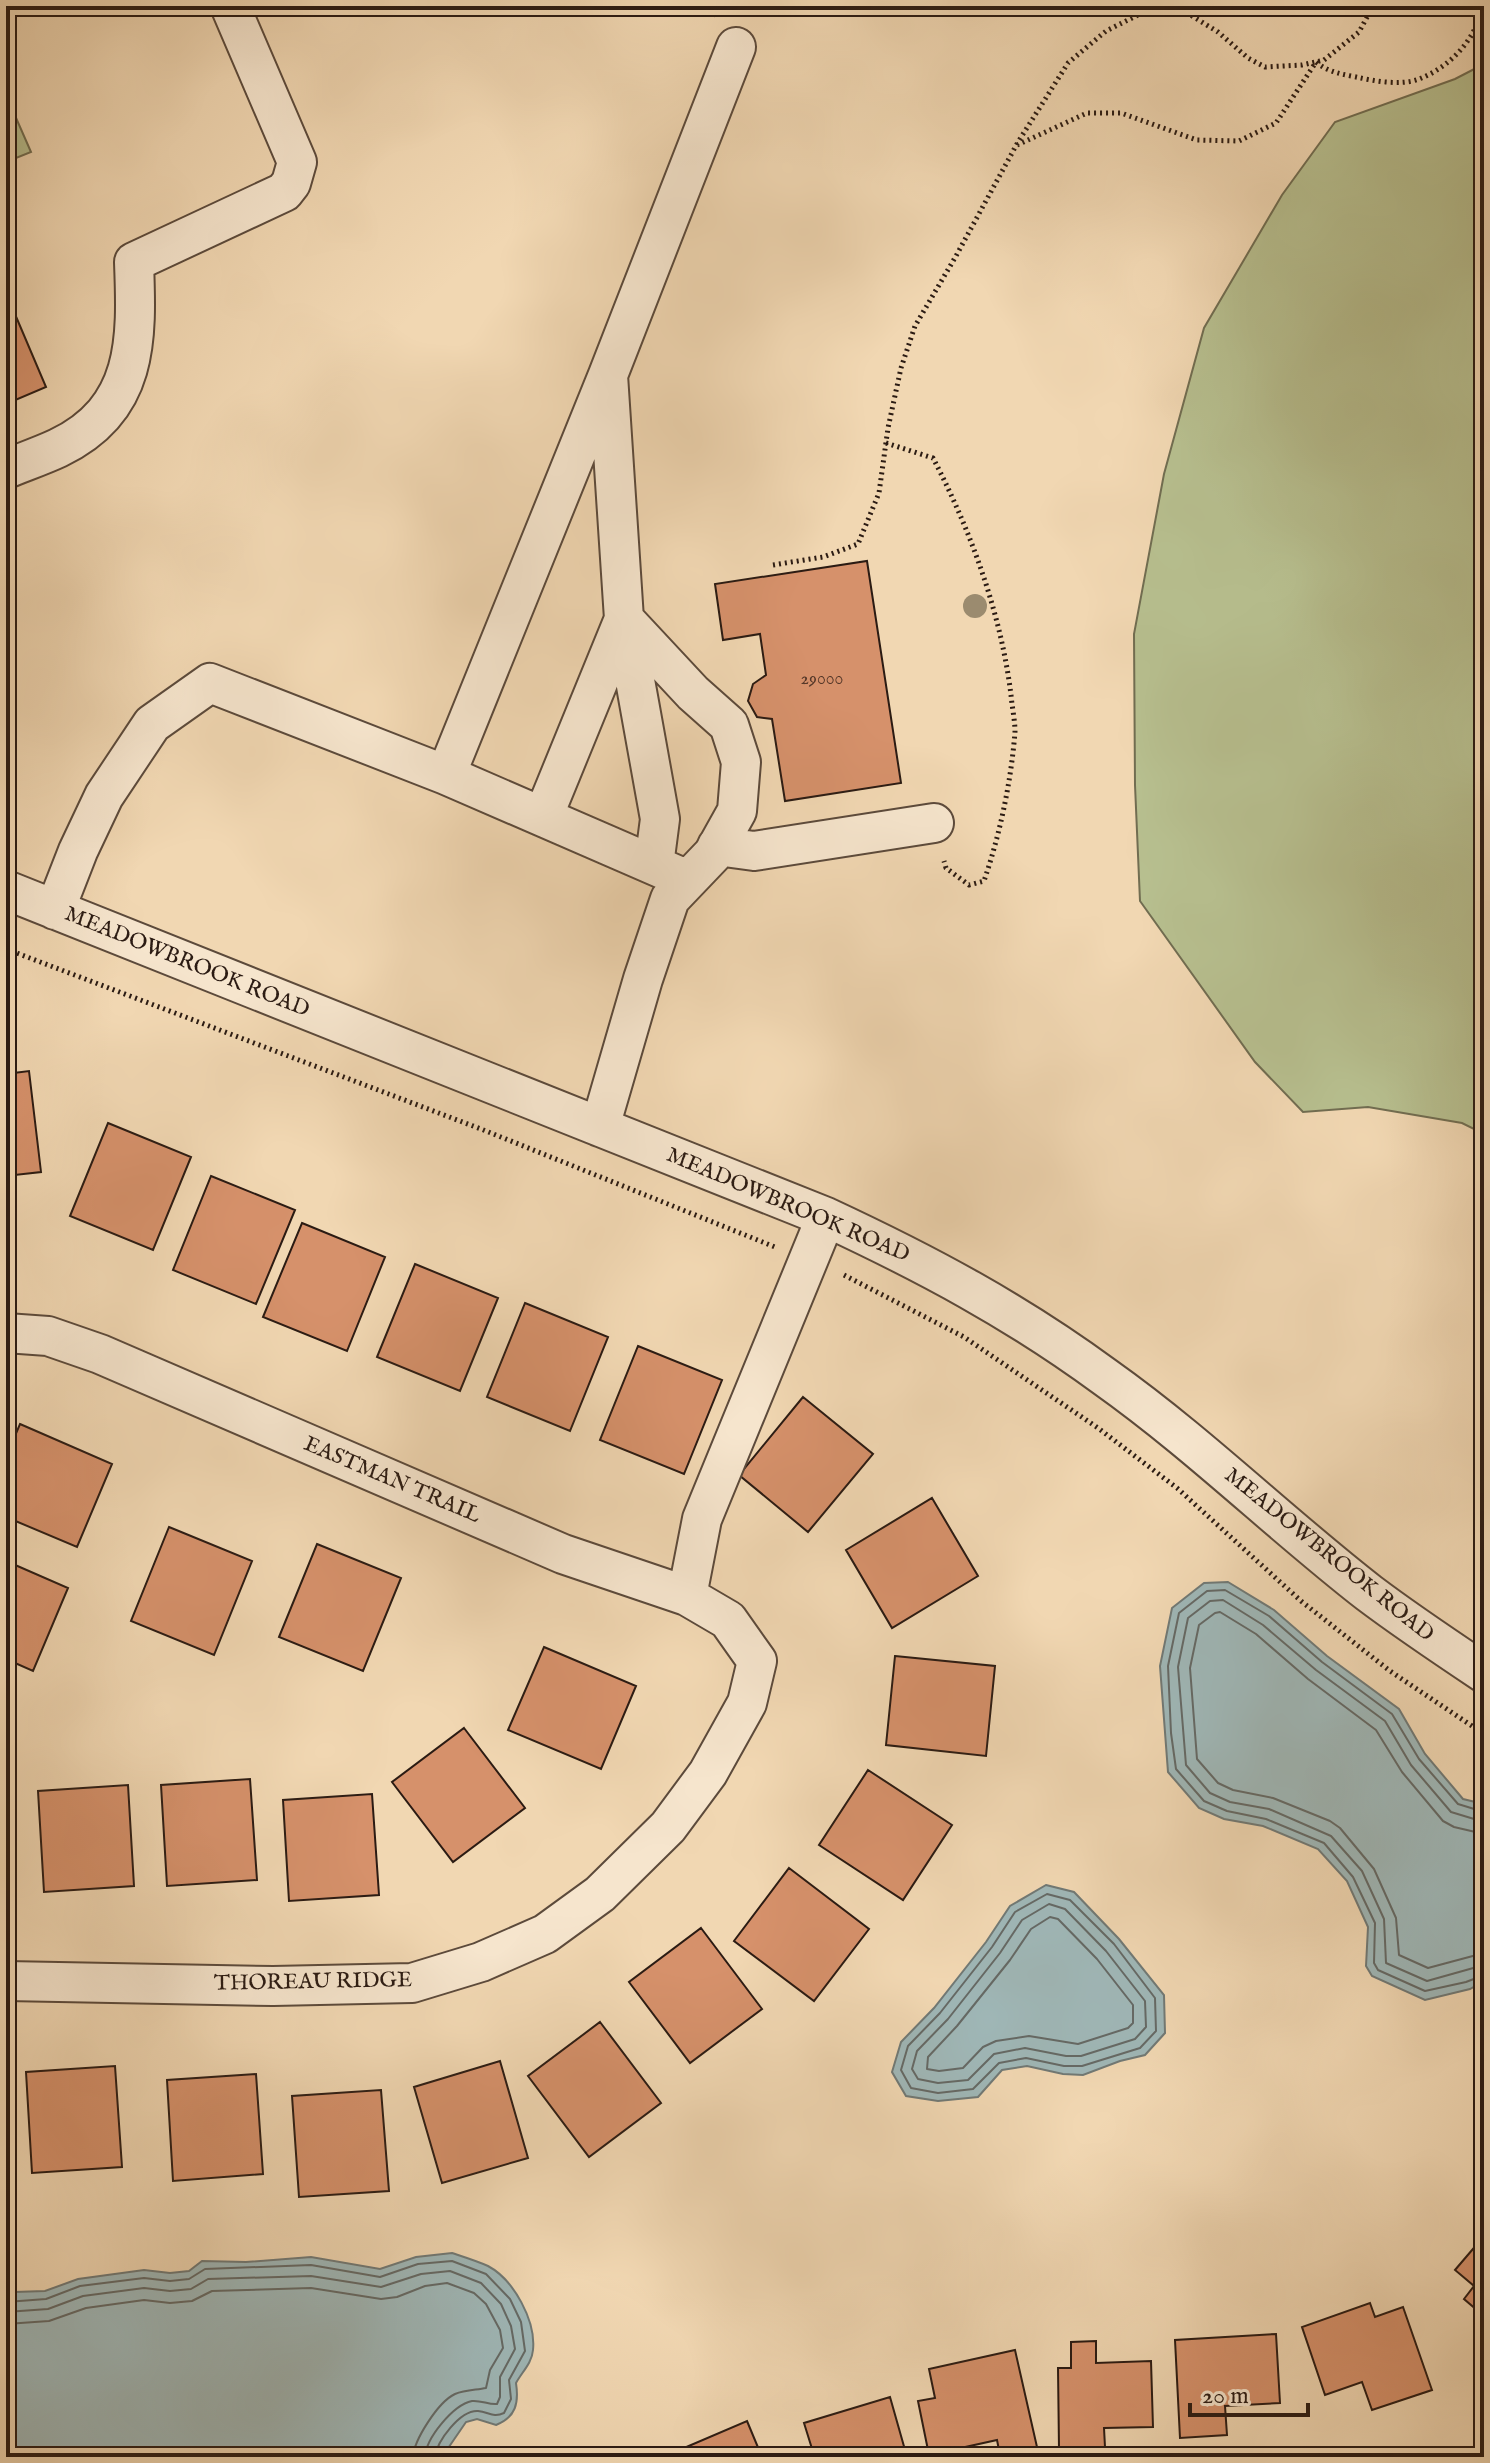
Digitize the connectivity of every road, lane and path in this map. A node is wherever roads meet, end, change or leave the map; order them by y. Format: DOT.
graph roads {
  1 [pos="230,6"];
  2 [pos="1156,6"];
  3 [pos="1176,6"];
  4 [pos="1373,6"];
  5 [pos="1482,6"];
  6 [pos="736,47"];
  7 [pos="1316,62"];
  8 [pos="1017,145"];
  9 [pos="608,375"];
  10 [pos="886,443"];
  11 [pos="6,469"];
  12 [pos="773,565"];
  13 [pos="624,619"];
  14 [pos="446,775"];
  15 [pos="543,817"];
  16 [pos="934,823"];
  17 [pos="717,846"];
  18 [pos="654,865"];
  19 [pos="688,880"];
  20 [pos="6,890"];
  21 [pos="55,910"];
  22 [pos="600,1127"];
  23 [pos="826,1217"];
  24 [pos="6,1333"];
  25 [pos="687,1596"];
  26 [pos="757,1661"];
  27 [pos="1484,1673"];
  28 [pos="6,1981"];
  1 -- 11 [label="street"];
  2 -- 8 [label="path"];
  3 -- 7 [label="path"];
  4 -- 7 [label="path"];
  5 -- 7 [label="path"];
  6 -- 9 [label="street"];
  7 -- 8 [label="path"];
  8 -- 10 [label="path"];
  9 -- 13 [label="street"];
  9 -- 14 [label="street"];
  10 -- 12 [label="path"];
  10 -- 16 [label="path"];
  13 -- 15 [label="street"];
  13 -- 17 [label="street"];
  13 -- 18 [label="street"];
  14 -- 15 [label="street"];
  14 -- 21 [label="street"];
  15 -- 18 [label="street"];
  16 -- 17 [label="street"];
  17 -- 19 [label="street"];
  18 -- 19 [label="street"];
  19 -- 22 [label="street"];
  20 -- 21 [label="street, MEADOWBROOK ROAD"];
  21 -- 22 [label="street, MEADOWBROOK ROAD"];
  22 -- 23 [label="street, MEADOWBROOK ROAD"];
  23 -- 25 [label="street"];
  23 -- 27 [label="street, MEADOWBROOK ROAD"];
  24 -- 25 [label="street, EASTMAN TRAIL"];
  25 -- 26 [label="street, EASTMAN TRAIL"];
  26 -- 28 [label="street, THOREAU RIDGE"];
}
